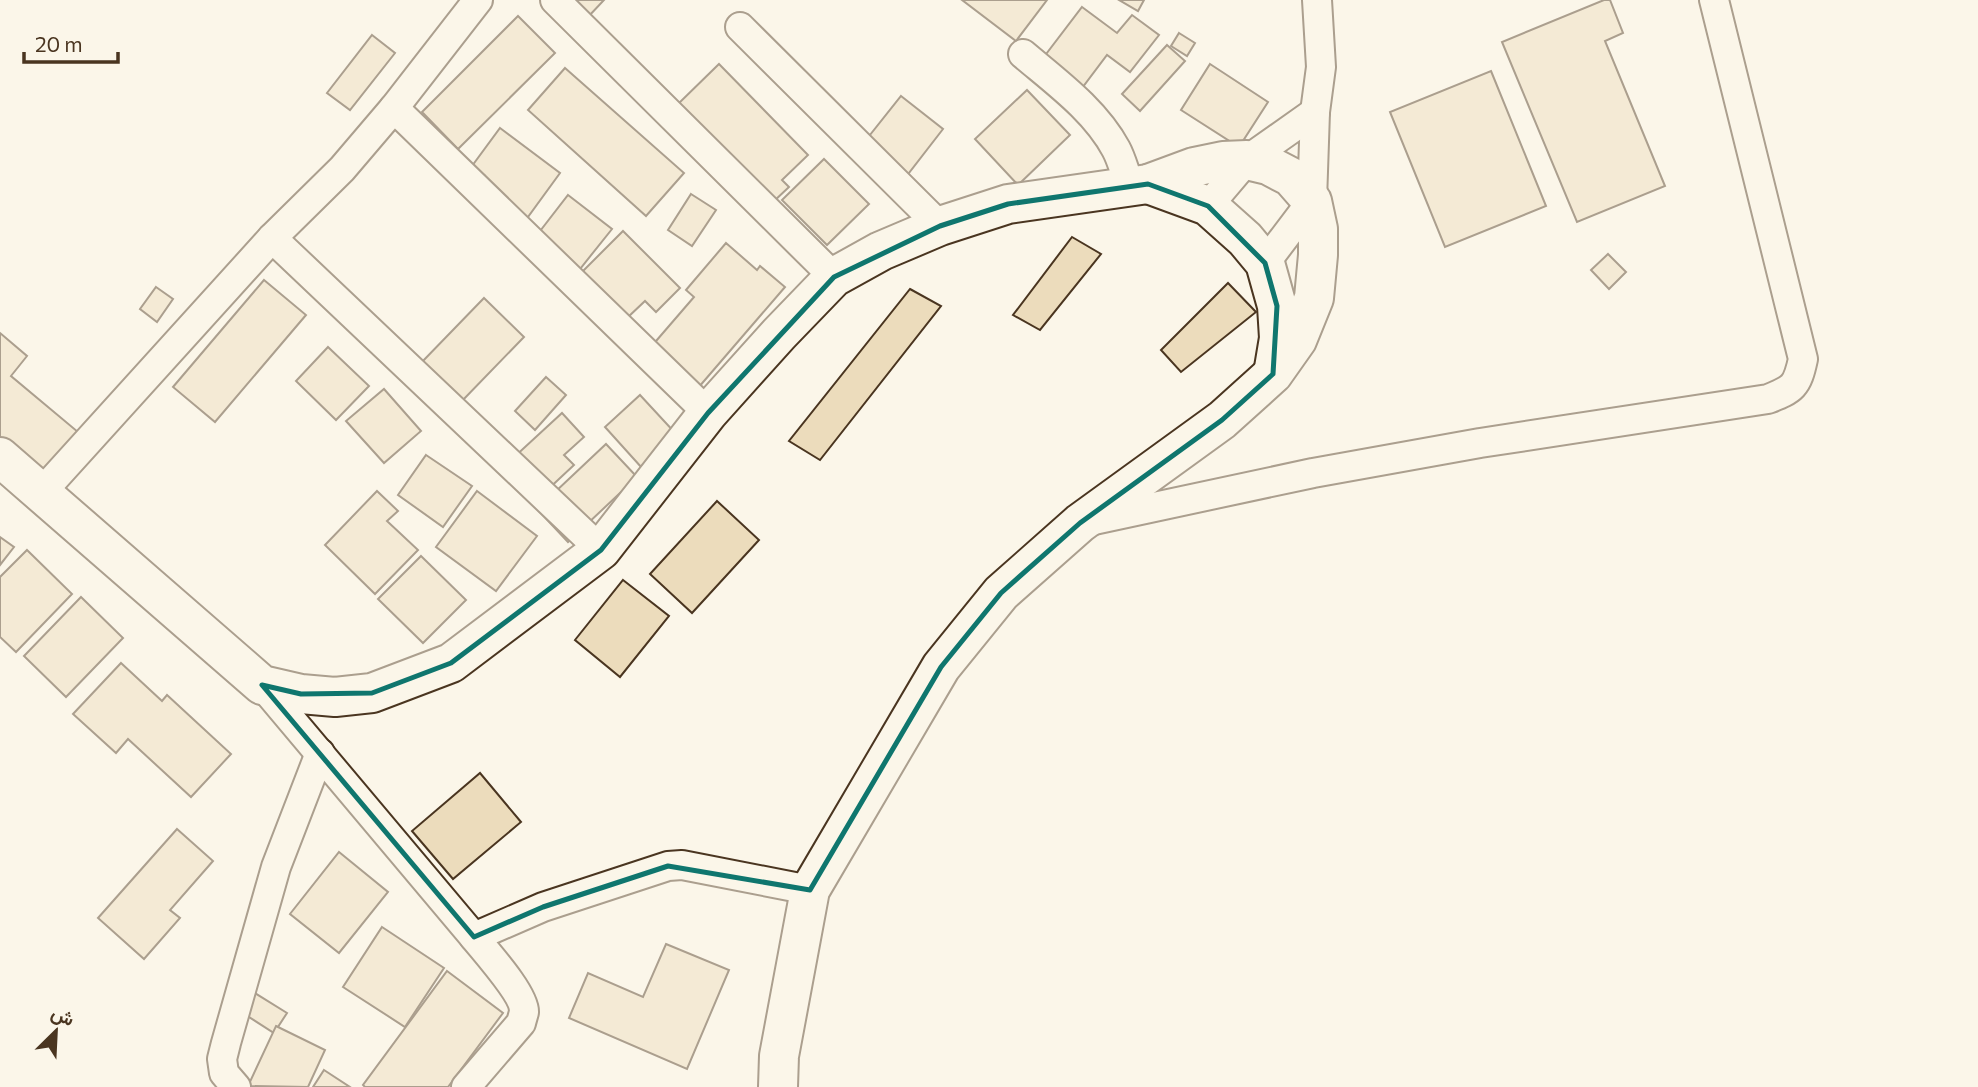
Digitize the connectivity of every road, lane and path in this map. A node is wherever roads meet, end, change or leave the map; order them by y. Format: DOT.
graph roads {
  1 [pos="478,0"];
  2 [pos="555,0"];
  3 [pos="1317,0"];
  4 [pos="1714,0"];
  5 [pos="740,27"];
  6 [pos="1023,54"];
  7 [pos="394,108"];
  8 [pos="1315,112"];
  9 [pos="1247,160"];
  10 [pos="1139,185"];
  11 [pos="1311,201"];
  12 [pos="1208,206"];
  13 [pos="940,226"];
  14 [pos="272,238"];
  15 [pos="1265,263"];
  16 [pos="834,277"];
  17 [pos="1273,374"];
  18 [pos="708,413"];
  19 [pos="0,457"];
  20 [pos="41,493"];
  21 [pos="1080,523"];
  22 [pos="601,550"];
  23 [pos="261,685"];
  24 [pos="320,753"];
  25 [pos="810,890"];
  26 [pos="474,937"];
  27 [pos="236,1087"];
  28 [pos="466,1087"];
  29 [pos="778,1087"];
  1 -- 7 [label="street"];
  2 -- 16 [label="street"];
  3 -- 8 [label="street"];
  4 -- 21 [label="street"];
  5 -- 13 [label="street"];
  6 -- 10 [label="street"];
  7 -- 14 [label="street"];
  7 -- 18 [label="street"];
  8 -- 9 [label="street"];
  8 -- 11 [label="street"];
  9 -- 10 [label="main road"];
  9 -- 11 [label="main road"];
  9 -- 12 [label="street"];
  10 -- 12 [label="main road"];
  10 -- 13 [label="main road"];
  11 -- 15 [label="street"];
  11 -- 17 [label="main road"];
  12 -- 15 [label="main road"];
  13 -- 16 [label="main road"];
  14 -- 20 [label="street"];
  14 -- 22 [label="street"];
  15 -- 17 [label="main road"];
  16 -- 18 [label="main road"];
  17 -- 21 [label="main road"];
  18 -- 22 [label="main road"];
  19 -- 20 [label="main road"];
  20 -- 23 [label="main road"];
  21 -- 25 [label="main road"];
  22 -- 23 [label="main road"];
  23 -- 24 [label="street"];
  24 -- 26 [label="street"];
  24 -- 27 [label="street"];
  25 -- 26 [label="street"];
  25 -- 29 [label="main road"];
  26 -- 28 [label="street"];
}
